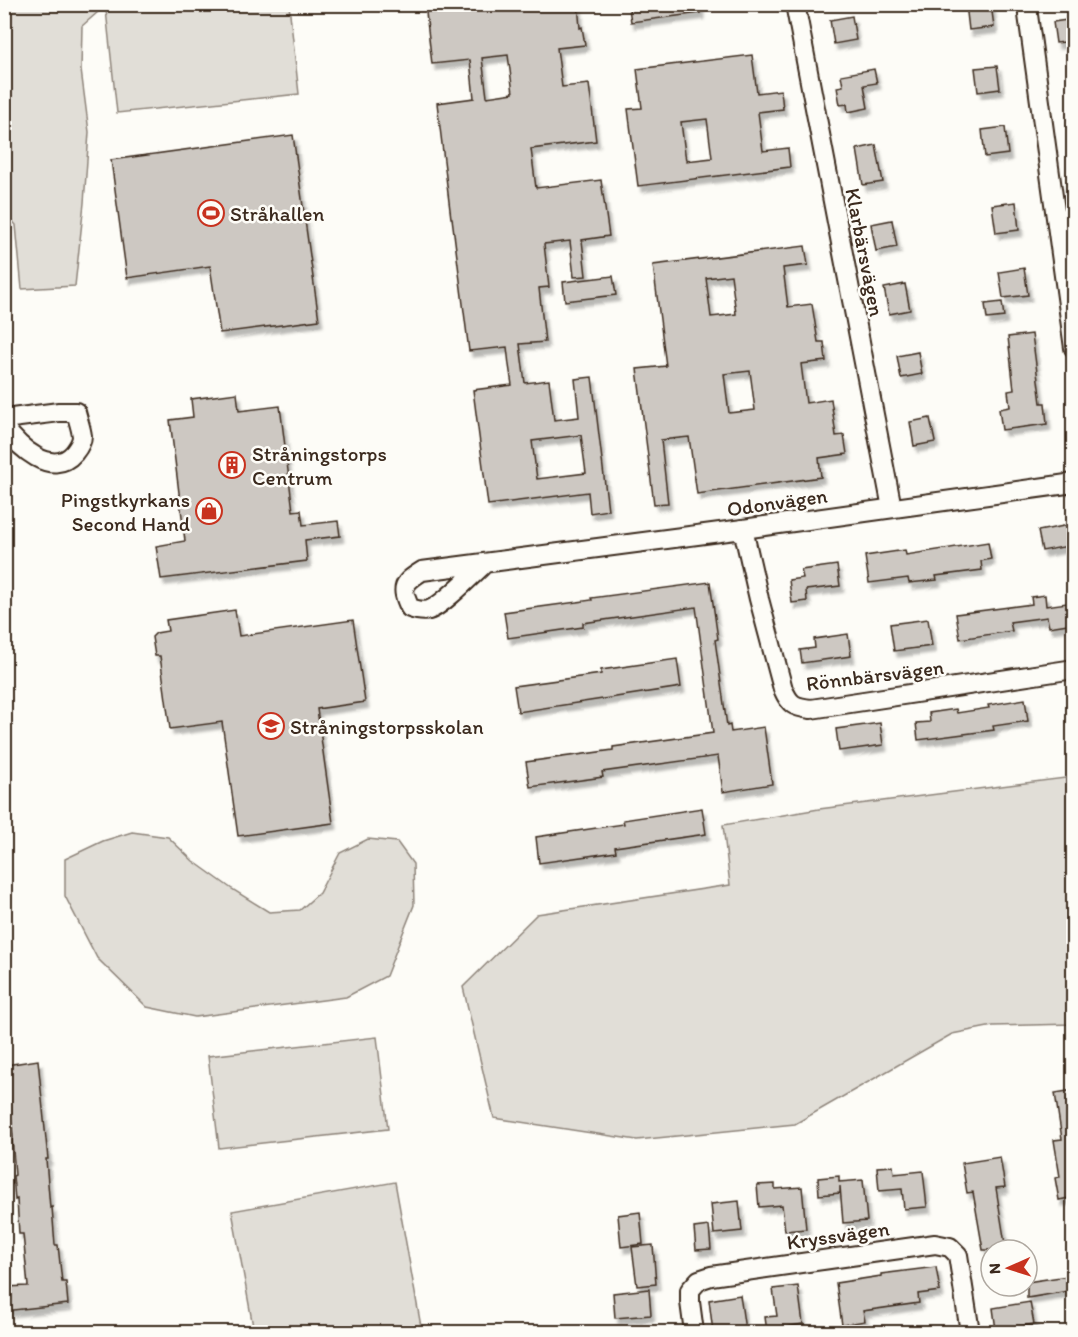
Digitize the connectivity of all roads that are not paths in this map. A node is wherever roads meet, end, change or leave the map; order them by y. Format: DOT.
graph roads {
  1 [pos="795,4"];
  2 [pos="1028,4"];
  3 [pos="1074,348"];
  4 [pos="4,419"];
  5 [pos="4,427"];
  6 [pos="1074,483"];
  7 [pos="892,508"];
  8 [pos="743,529"];
  9 [pos="485,563"];
  10 [pos="1074,669"];
  11 [pos="694,1332"];
  12 [pos="970,1332"];
  1 -- 7 [label="street, Klarbärsvägen"];
  2 -- 3 [label="street"];
  4 -- 5 [label="street"];
  6 -- 7 [label="street, Odonvägen"];
  7 -- 8 [label="street, Odonvägen"];
  8 -- 9 [label="street, Odonvägen"];
  8 -- 10 [label="street, Rönnbärsvägen"];
  11 -- 12 [label="street, Kryssvägen"];
}
